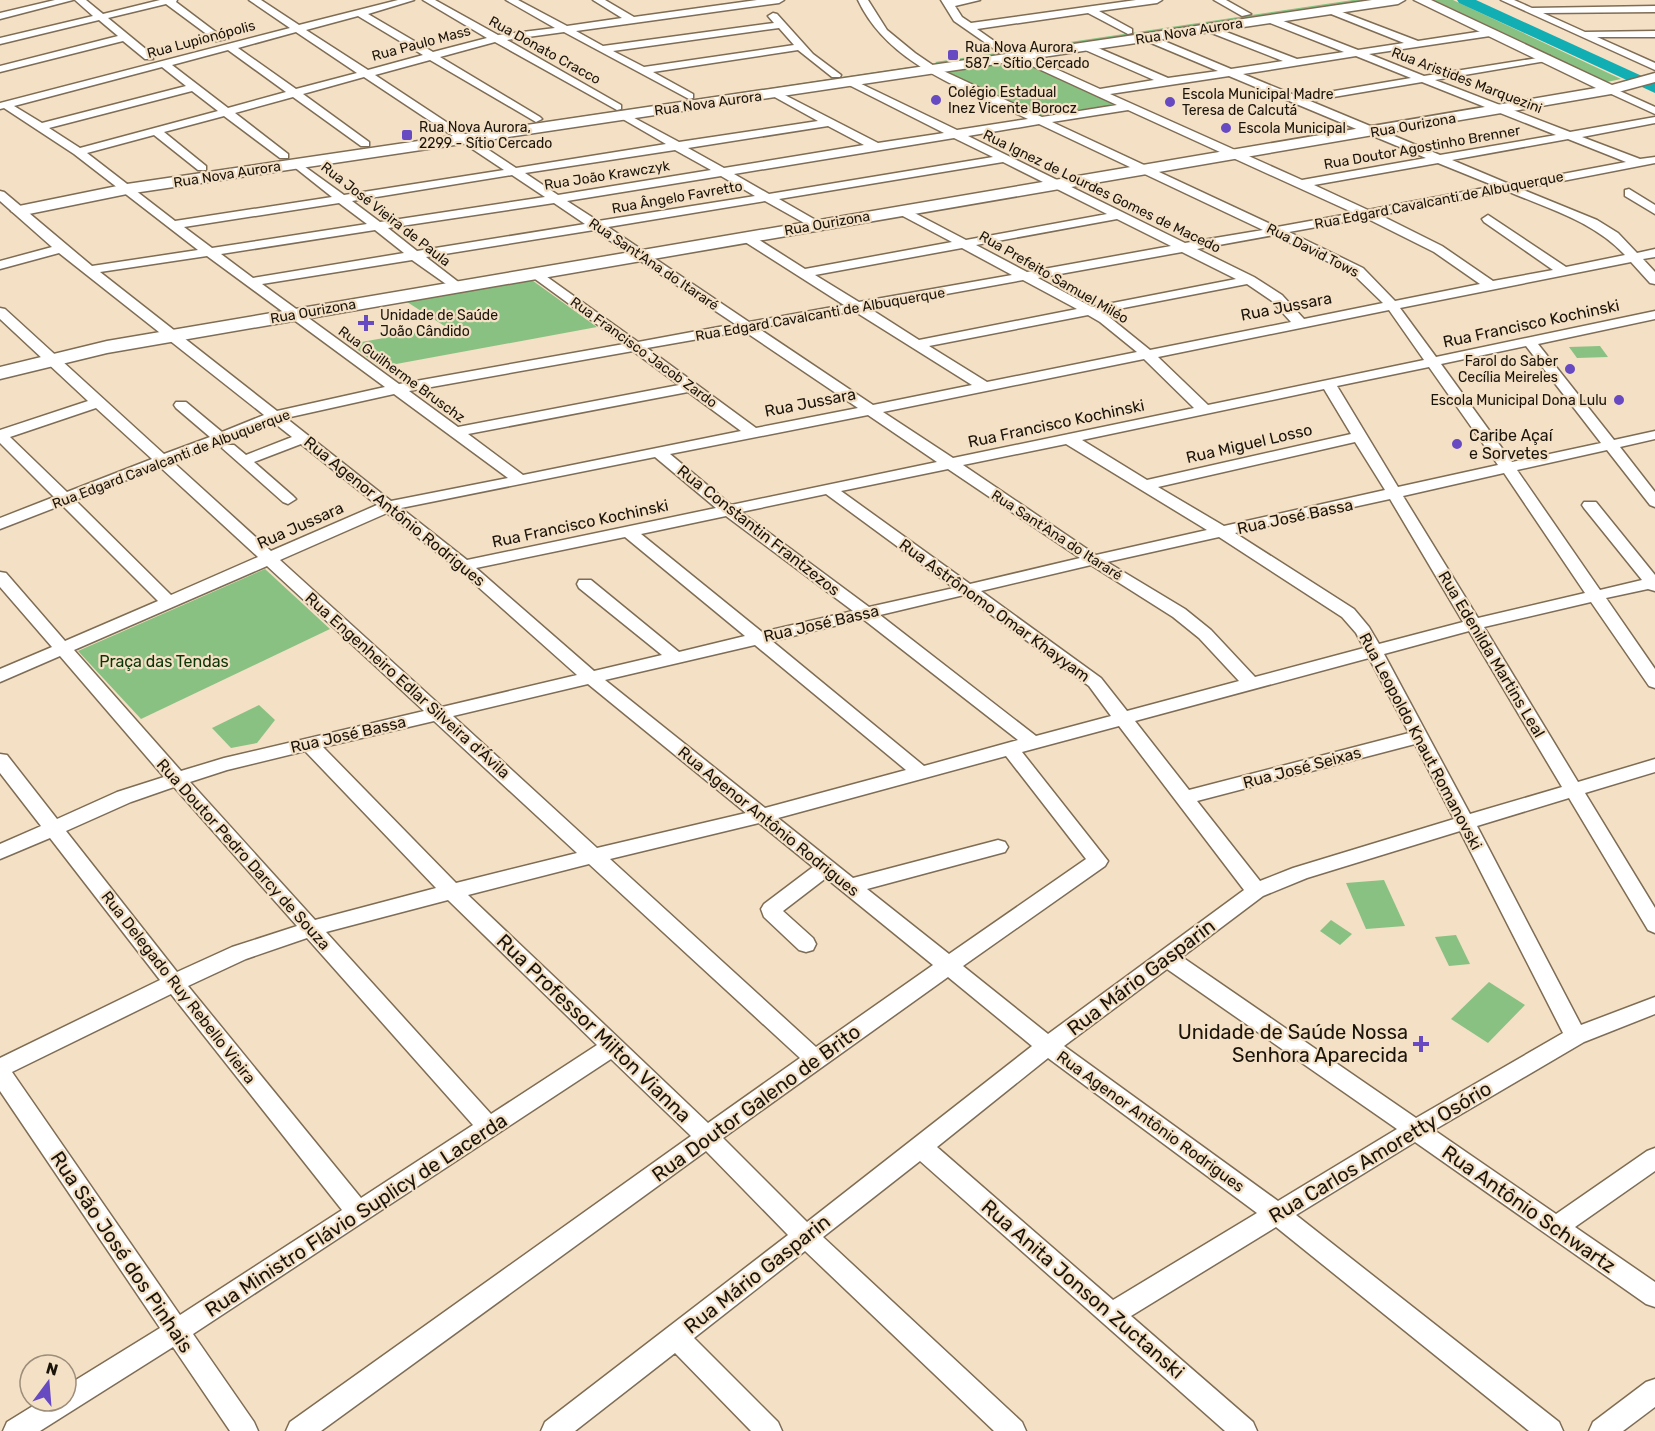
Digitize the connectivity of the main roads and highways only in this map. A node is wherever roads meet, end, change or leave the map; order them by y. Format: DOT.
graph roads {
  1 [pos="1398,0"];
  2 [pos="1421,0"];
  3 [pos="1334,5"];
  4 [pos="1060,48"];
  5 [pos="927,66"];
  6 [pos="1654,74"];
  7 [pos="1609,88"];
  8 [pos="731,95"];
  9 [pos="621,111"];
  10 [pos="458,135"];
  11 [pos="290,160"];
  12 [pos="123,186"];
  13 [pos="0,216"];
  14 [pos="0,373"];
  1 -- 3 [label="main road, Rua Nova Aurora"];
  2 -- 7 [label="main road"];
  3 -- 4 [label="main road, Rua Nova Aurora"];
  3 -- 4 [label="main road, Rua Nova Aurora"];
  4 -- 5 [label="main road, Rua Nova Aurora"];
  4 -- 5 [label="main road, Rua Nova Aurora"];
  5 -- 8 [label="main road, Rua Nova Aurora"];
  5 -- 8 [label="main road, Rua Nova Aurora"];
  6 -- 7 [label="main road, Rua Ourizona"];
  7 -- 14 [label="main road, Rua Ourizona"];
  8 -- 9 [label="main road, Rua Nova Aurora"];
  8 -- 9 [label="main road, Rua Nova Aurora"];
  9 -- 10 [label="main road, Rua Nova Aurora"];
  9 -- 10 [label="main road, Rua Nova Aurora"];
  10 -- 11 [label="main road, Rua Nova Aurora"];
  10 -- 11 [label="main road, Rua Nova Aurora"];
  11 -- 12 [label="main road, Rua Nova Aurora"];
  11 -- 12 [label="main road, Rua Nova Aurora"];
  12 -- 13 [label="main road, Rua Nova Aurora"];
}
